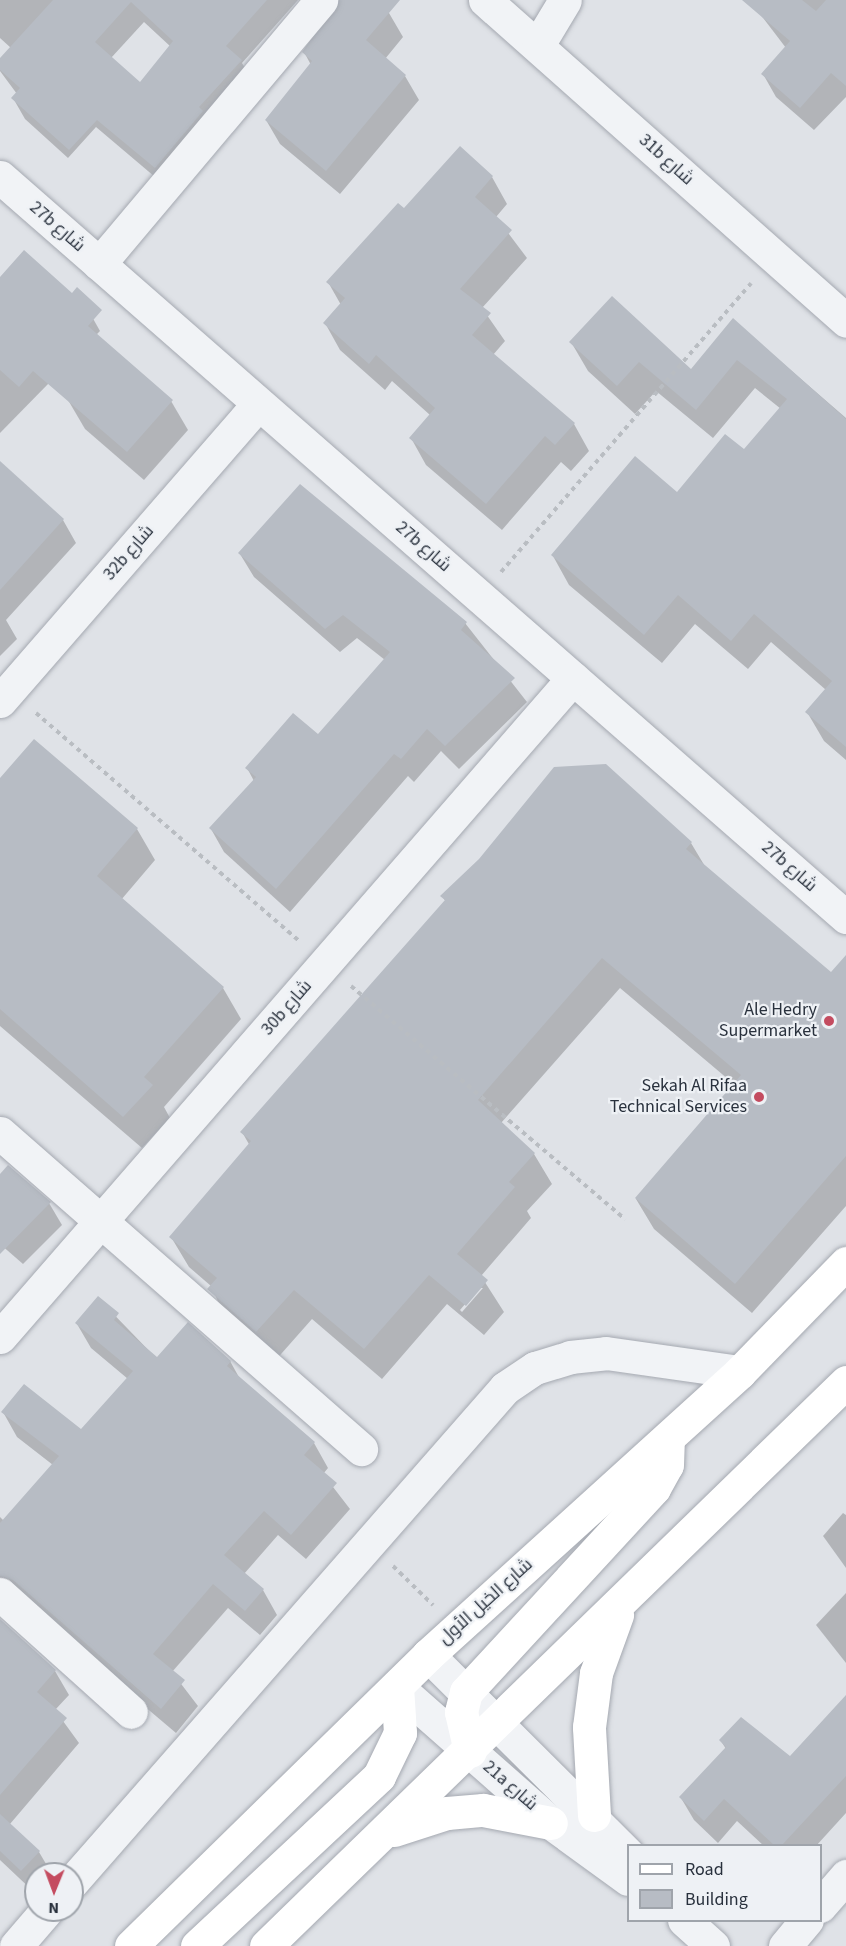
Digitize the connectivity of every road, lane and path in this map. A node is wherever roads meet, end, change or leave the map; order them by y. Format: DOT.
graph roads {
  1 [pos="321,0"];
  2 [pos="485,0"];
  3 [pos="565,0"];
  4 [pos="538,45"];
  5 [pos="0,177"];
  6 [pos="773,257"];
  7 [pos="99,264"];
  8 [pos="845,319"];
  9 [pos="258,404"];
  10 [pos="480,597"];
  11 [pos="573,678"];
  12 [pos="0,701"];
  13 [pos="846,917"];
  14 [pos="0,1133"];
  15 [pos="101,1222"];
  16 [pos="846,1263"];
  17 [pos="0,1337"];
  18 [pos="740,1372"];
  19 [pos="846,1382"];
  20 [pos="668,1438"];
  21 [pos="361,1449"];
  22 [pos="0,1594"];
  23 [pos="621,1606"];
  24 [pos="428,1655"];
  25 [pos="397,1687"];
  26 [pos="466,1692"];
  27 [pos="130,1712"];
  28 [pos="499,1724"];
  29 [pos="470,1751"];
  30 [pos="594,1815"];
  31 [pos="551,1823"];
  32 [pos="381,1835"];
  33 [pos="627,1853"];
  34 [pos="84,1868"];
  35 [pos="846,1876"];
  36 [pos="627,1878"];
  37 [pos="822,1904"];
  38 [pos="37,1922"];
  39 [pos="805,1922"];
  40 [pos="699,1934"];
  41 [pos="16,1946"];
  42 [pos="131,1946"];
  43 [pos="197,1946"];
  44 [pos="266,1946"];
  45 [pos="670,1946"];
  46 [pos="785,1946"];
  1 -- 7 [label="street"];
  2 -- 4 [label="street, 31b شارع"];
  3 -- 4 [label="street"];
  4 -- 6 [label="street, 31b شارع"];
  5 -- 7 [label="street, 27b شارع"];
  6 -- 8 [label="street, 31b شارع"];
  6 -- 10 [label="path"];
  7 -- 9 [label="street, 27b شارع"];
  9 -- 10 [label="street, 27b شارع"];
  9 -- 12 [label="street, 32b شارع"];
  10 -- 11 [label="street, 27b شارع"];
  11 -- 13 [label="street, 27b شارع"];
  11 -- 15 [label="street, 30b شارع"];
  14 -- 15 [label="street"];
  15 -- 17 [label="street, 30b شارع"];
  15 -- 21 [label="street"];
  16 -- 18 [label="main road, شارع الخيل الأول"];
  18 -- 20 [label="main road, شارع الخيل الأول"];
  18 -- 34 [label="street"];
  19 -- 23 [label="main road"];
  20 -- 24 [label="main road, شارع الخيل الأول"];
  20 -- 26 [label="main road"];
  22 -- 27 [label="street"];
  23 -- 28 [label="main road"];
  23 -- 30 [label="main road"];
  24 -- 25 [label="main road, شارع الخيل الأول"];
  24 -- 26 [label="street, 21a شارع"];
  25 -- 29 [label="street, 21a شارع"];
  25 -- 42 [label="main road, شارع الخيل الأول"];
  25 -- 43 [label="main road"];
  26 -- 28 [label="street, 21a شارع"];
  26 -- 29 [label="main road"];
  28 -- 29 [label="main road"];
  28 -- 30 [label="street, 21a شارع"];
  29 -- 31 [label="street, 21a شارع"];
  29 -- 32 [label="main road"];
  30 -- 33 [label="street, 21a شارع"];
  31 -- 32 [label="main road"];
  31 -- 36 [label="street, 21a شارع"];
  32 -- 44 [label="main road"];
  35 -- 37 [label="street"];
  38 -- 41 [label="street"];
  39 -- 46 [label="street"];
  40 -- 45 [label="street"];
}
